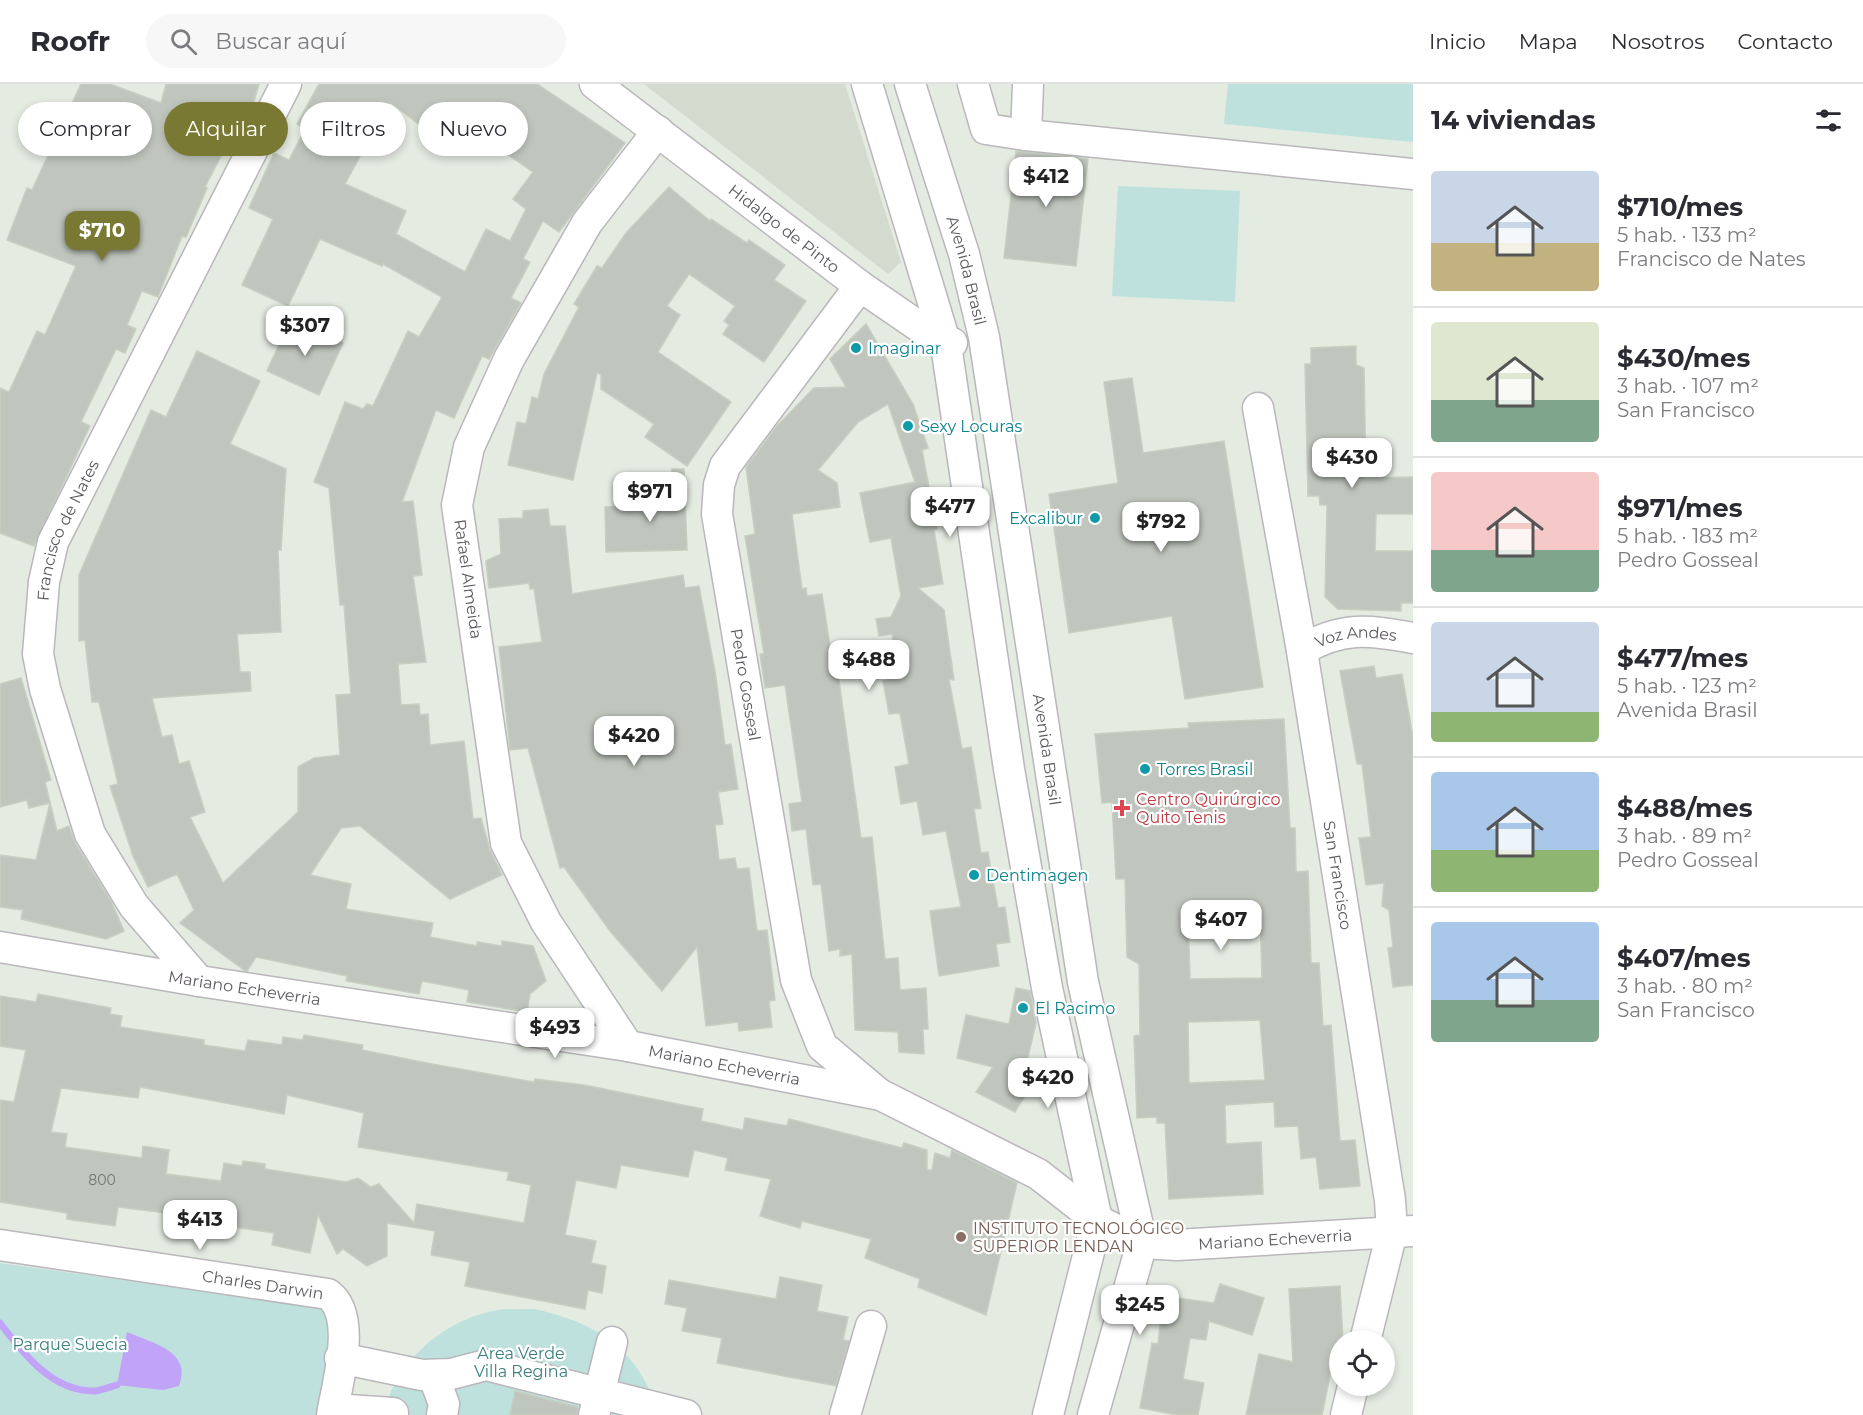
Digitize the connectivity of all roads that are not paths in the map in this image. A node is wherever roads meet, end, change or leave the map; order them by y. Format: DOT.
graph roads {
  1 [pos="286,84"];
  2 [pos="595,84"];
  3 [pos="867,84"];
  4 [pos="910,84"];
  5 [pos="973,84"];
  6 [pos="1028,84"];
  7 [pos="658,131"];
  8 [pos="1026,135"];
  9 [pos="1413,174"];
  10 [pos="923,268"];
  11 [pos="870,293"];
  12 [pos="984,337"];
  13 [pos="946,345"];
  14 [pos="1258,408"];
  15 [pos="1413,638"];
  16 [pos="1302,650"];
  17 [pos="0,947"];
  18 [pos="199,981"];
  19 [pos="628,1046"];
  20 [pos="881,1095"];
  21 [pos="1097,1220"];
  22 [pos="1403,1231"];
  23 [pos="1142,1243"];
  24 [pos="0,1245"];
  25 [pos="871,1326"];
  26 [pos="1369,1330"];
  27 [pos="612,1342"];
  28 [pos="340,1358"];
  29 [pos="421,1374"];
  30 [pos="1351,1396"];
  31 [pos="596,1404"];
  32 [pos="332,1412"];
  33 [pos="393,1414"];
  34 [pos="442,1415"];
  35 [pos="686,1415"];
  36 [pos="845,1415"];
  37 [pos="1048,1415"];
  38 [pos="1093,1415"];
  39 [pos="1346,1415"];
  1 -- 18 [label="street, Francisco de Nates"];
  2 -- 7 [label="street, Hidalgo de Pinto"];
  3 -- 10 [label="street"];
  4 -- 12 [label="street, Avenida Brasil"];
  5 -- 8 [label="street"];
  6 -- 8 [label="street"];
  7 -- 11 [label="street, Hidalgo de Pinto"];
  7 -- 19 [label="street, Rafael Almeida"];
  8 -- 9 [label="street"];
  10 -- 11 [label="street"];
  10 -- 13 [label="street"];
  11 -- 13 [label="street, Hidalgo de Pinto"];
  11 -- 20 [label="street, Pedro Gosseal"];
  12 -- 13 [label="street"];
  12 -- 23 [label="street, Avenida Brasil"];
  13 -- 21 [label="street"];
  14 -- 16 [label="street, San Francisco"];
  15 -- 16 [label="street, Voz Andes"];
  16 -- 22 [label="street, San Francisco"];
  17 -- 18 [label="street, Mariano Echeverria"];
  18 -- 19 [label="street, Mariano Echeverria"];
  19 -- 20 [label="street, Mariano Echeverria"];
  20 -- 21 [label="street, Mariano Echeverria"];
  21 -- 23 [label="street, Mariano Echeverria"];
  21 -- 37 [label="street"];
  22 -- 23 [label="street, Mariano Echeverria"];
  22 -- 26 [label="street, San Francisco"];
  23 -- 38 [label="street, Avenida Brasil"];
  24 -- 28 [label="street, Charles Darwin"];
  25 -- 36 [label="street"];
  27 -- 31 [label="street"];
  28 -- 29 [label="street"];
  28 -- 32 [label="street, Charles Darwin"];
  29 -- 31 [label="street"];
  29 -- 33 [label="street"];
  29 -- 34 [label="street"];
  30 -- 39 [label="street"];
  31 -- 35 [label="street"];
  32 -- 33 [label="street"];
}
